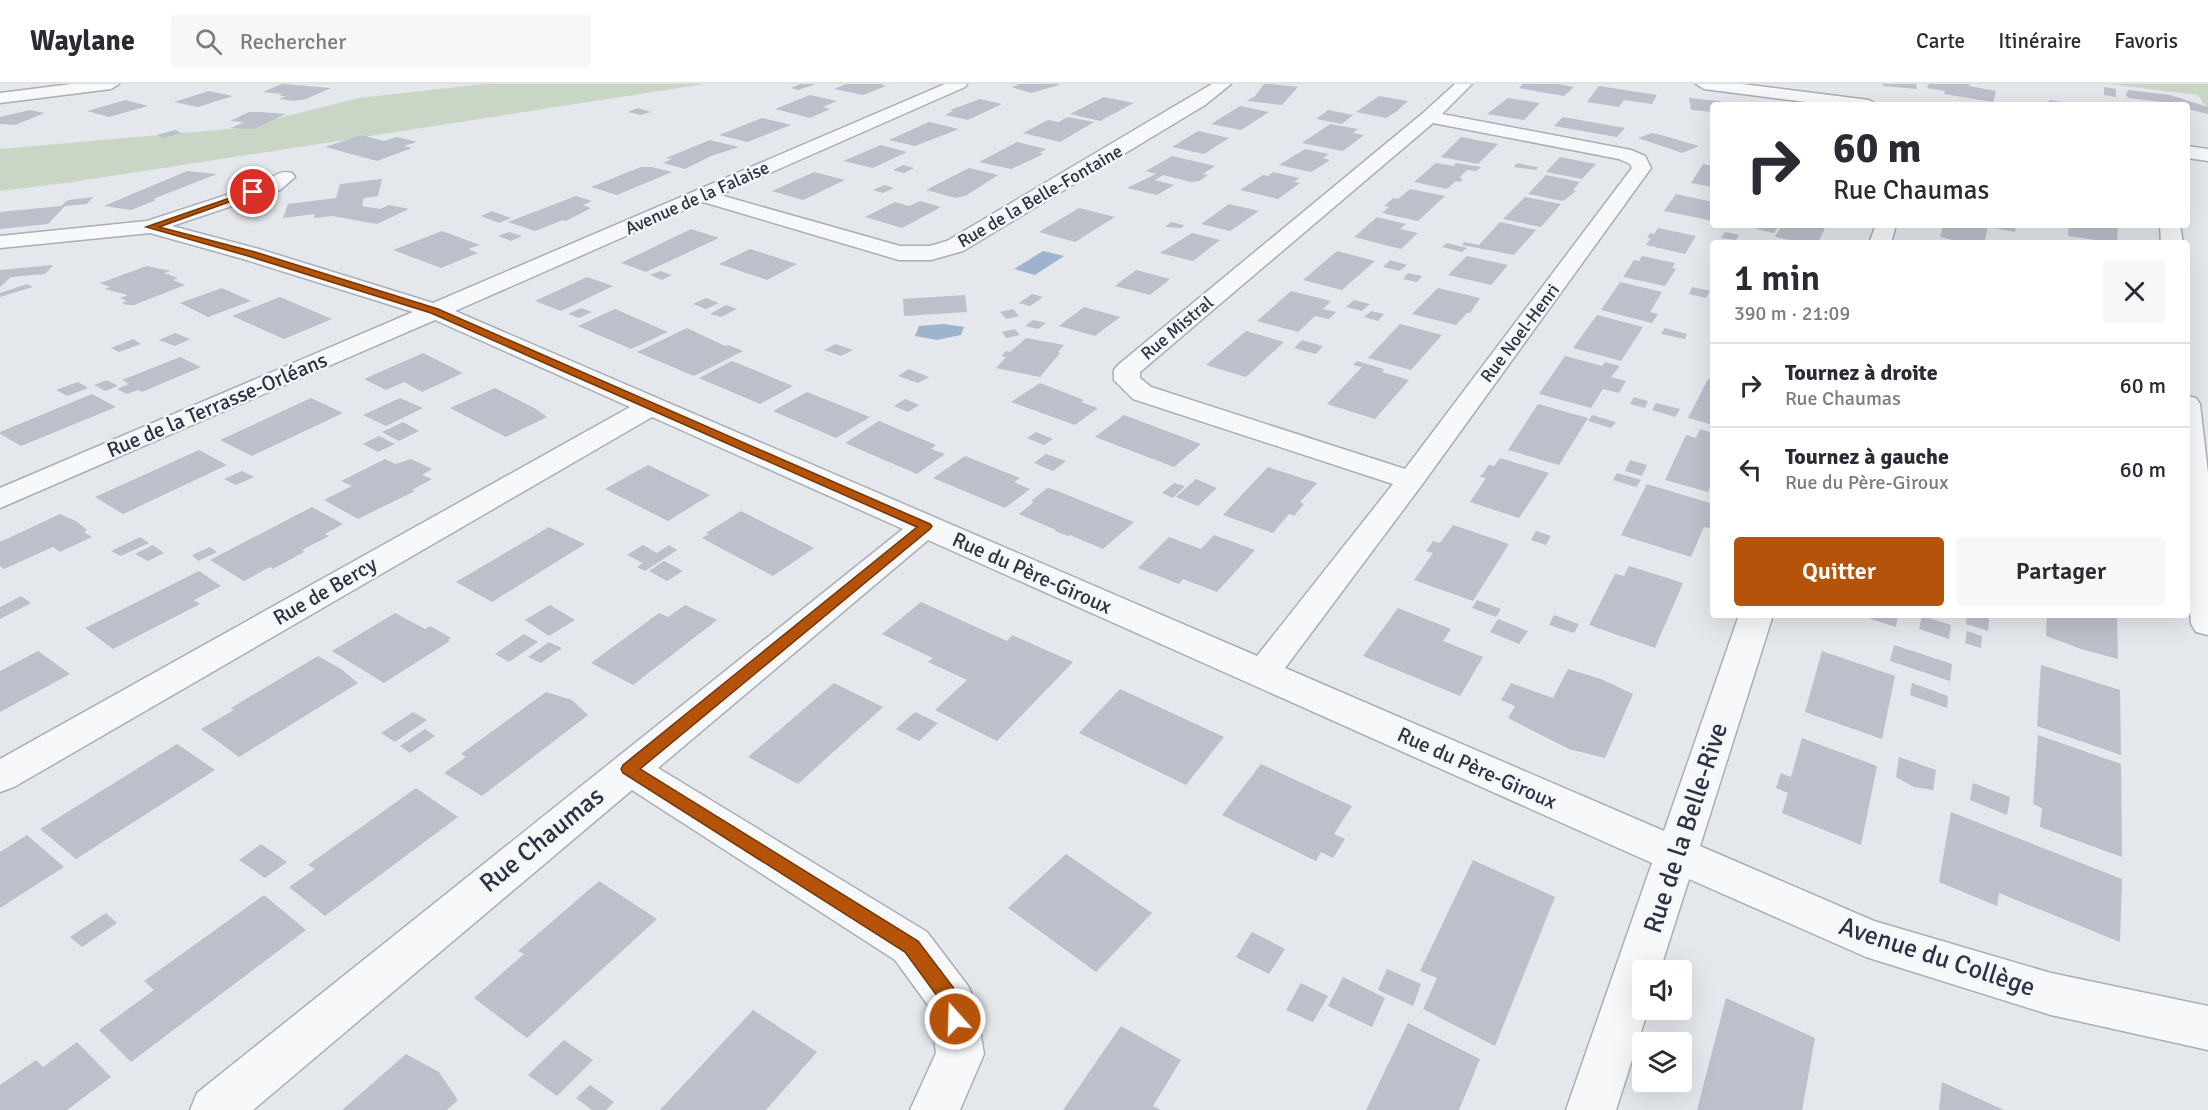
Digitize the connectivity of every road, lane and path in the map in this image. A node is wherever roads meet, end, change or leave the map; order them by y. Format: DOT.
graph roads {
  1 [pos="111,84"];
  2 [pos="959,84"];
  3 [pos="1223,84"];
  4 [pos="1464,84"];
  5 [pos="1704,84"];
  6 [pos="0,98"];
  7 [pos="1845,102"];
  8 [pos="1429,117"];
  9 [pos="2190,152"];
  10 [pos="2208,155"];
  11 [pos="285,177"];
  12 [pos="703,196"];
  13 [pos="150,227"];
  14 [pos="0,242"];
  15 [pos="435,311"];
  16 [pos="651,406"];
  17 [pos="2190,435"];
  18 [pos="1411,480"];
  19 [pos="0,499"];
  20 [pos="926,526"];
  21 [pos="1755,618"];
  22 [pos="2208,624"];
  23 [pos="1262,674"];
  24 [pos="628,769"];
  25 [pos="0,777"];
  26 [pos="1677,855"];
  27 [pos="2208,1029"];
  28 [pos="215,1110"];
  29 [pos="935,1110"];
  30 [pos="1591,1110"];
  1 -- 6 [label="street"];
  2 -- 12 [label="street, Avenue de la Falaise"];
  3 -- 12 [label="street, Rue de la Belle-Fontaine"];
  4 -- 8 [label="street, Rue Mistral"];
  5 -- 7 [label="street"];
  8 -- 18 [label="street, Rue Noel-Henri"];
  8 -- 18 [label="street, Rue Mistral"];
  9 -- 10 [label="street"];
  11 -- 13 [label="street"];
  12 -- 15 [label="street, Avenue de la Falaise"];
  13 -- 14 [label="street, Rue du Père-Giroux"];
  13 -- 15 [label="street, Rue du Père-Giroux"];
  15 -- 16 [label="street, Rue du Père-Giroux"];
  15 -- 19 [label="street, Rue de la Terrasse-Orléans"];
  16 -- 20 [label="street, Rue du Père-Giroux"];
  16 -- 25 [label="street, Rue de Bercy"];
  17 -- 22 [label="street"];
  18 -- 23 [label="street, Rue Noel-Henri"];
  20 -- 23 [label="street, Rue du Père-Giroux"];
  20 -- 24 [label="street, Rue Chaumas"];
  21 -- 26 [label="street, Rue de la Belle-Rive"];
  23 -- 26 [label="street, Rue du Père-Giroux"];
  24 -- 28 [label="street, Rue Chaumas"];
  24 -- 29 [label="street"];
  26 -- 27 [label="street, Avenue du Collège"];
  26 -- 30 [label="street, Rue de la Belle-Rive"];
}
